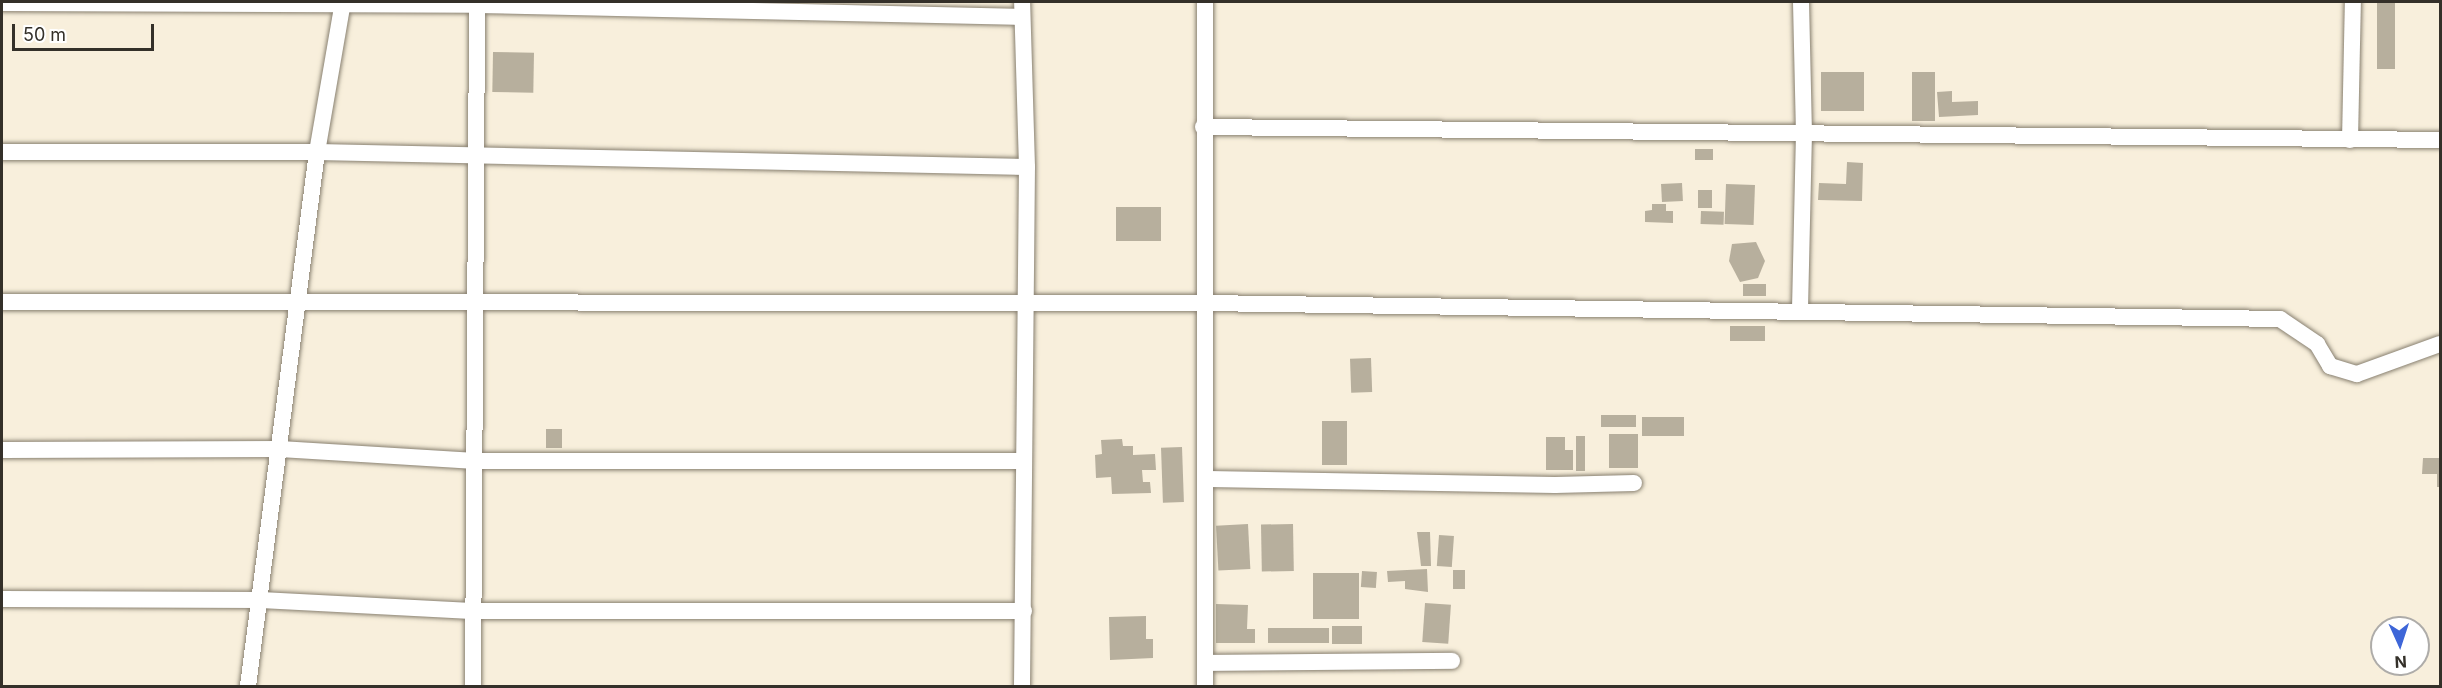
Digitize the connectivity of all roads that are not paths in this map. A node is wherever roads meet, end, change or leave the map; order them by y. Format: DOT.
graph roads {
  1 [pos="1205,2"];
  2 [pos="1801,2"];
  3 [pos="2353,2"];
  4 [pos="2,3"];
  5 [pos="343,3"];
  6 [pos="477,3"];
  7 [pos="1022,9"];
  8 [pos="1203,127"];
  9 [pos="1804,134"];
  10 [pos="2350,140"];
  11 [pos="2440,140"];
  12 [pos="2,152"];
  13 [pos="317,152"];
  14 [pos="476,158"];
  15 [pos="1027,167"];
  16 [pos="476,301"];
  17 [pos="2,302"];
  18 [pos="1204,303"];
  19 [pos="300,304"];
  20 [pos="1026,305"];
  21 [pos="1800,309"];
  22 [pos="2440,344"];
  23 [pos="280,449"];
  24 [pos="2,450"];
  25 [pos="476,461"];
  26 [pos="1024,461"];
  27 [pos="1208,479"];
  28 [pos="1634,483"];
  29 [pos="2,599"];
  30 [pos="261,600"];
  31 [pos="472,611"];
  32 [pos="1024,611"];
  33 [pos="1452,661"];
  34 [pos="1206,663"];
  35 [pos="248,687"];
  36 [pos="473,687"];
  37 [pos="1022,687"];
  38 [pos="1205,687"];
  1 -- 8 [label="street"];
  2 -- 9 [label="street"];
  3 -- 10 [label="street"];
  4 -- 5 [label="street"];
  5 -- 6 [label="street"];
  5 -- 13 [label="street"];
  6 -- 7 [label="street"];
  6 -- 14 [label="street"];
  7 -- 15 [label="street"];
  8 -- 9 [label="street"];
  8 -- 18 [label="street"];
  9 -- 10 [label="street"];
  9 -- 21 [label="street"];
  10 -- 11 [label="street"];
  12 -- 13 [label="street"];
  13 -- 14 [label="street"];
  13 -- 19 [label="street"];
  14 -- 15 [label="street"];
  14 -- 16 [label="street"];
  15 -- 20 [label="street"];
  16 -- 19 [label="street"];
  16 -- 20 [label="street"];
  16 -- 25 [label="street"];
  17 -- 19 [label="street"];
  18 -- 20 [label="street"];
  18 -- 21 [label="street"];
  18 -- 27 [label="street"];
  19 -- 23 [label="street"];
  20 -- 26 [label="street"];
  21 -- 22 [label="street"];
  23 -- 24 [label="street"];
  23 -- 25 [label="street"];
  23 -- 30 [label="street"];
  25 -- 26 [label="street"];
  25 -- 31 [label="street"];
  26 -- 32 [label="street"];
  27 -- 28 [label="street"];
  27 -- 34 [label="street"];
  29 -- 30 [label="street"];
  30 -- 31 [label="street"];
  30 -- 35 [label="street"];
  31 -- 32 [label="street"];
  31 -- 36 [label="street"];
  32 -- 37 [label="street"];
  33 -- 34 [label="street"];
  34 -- 38 [label="street"];
}
